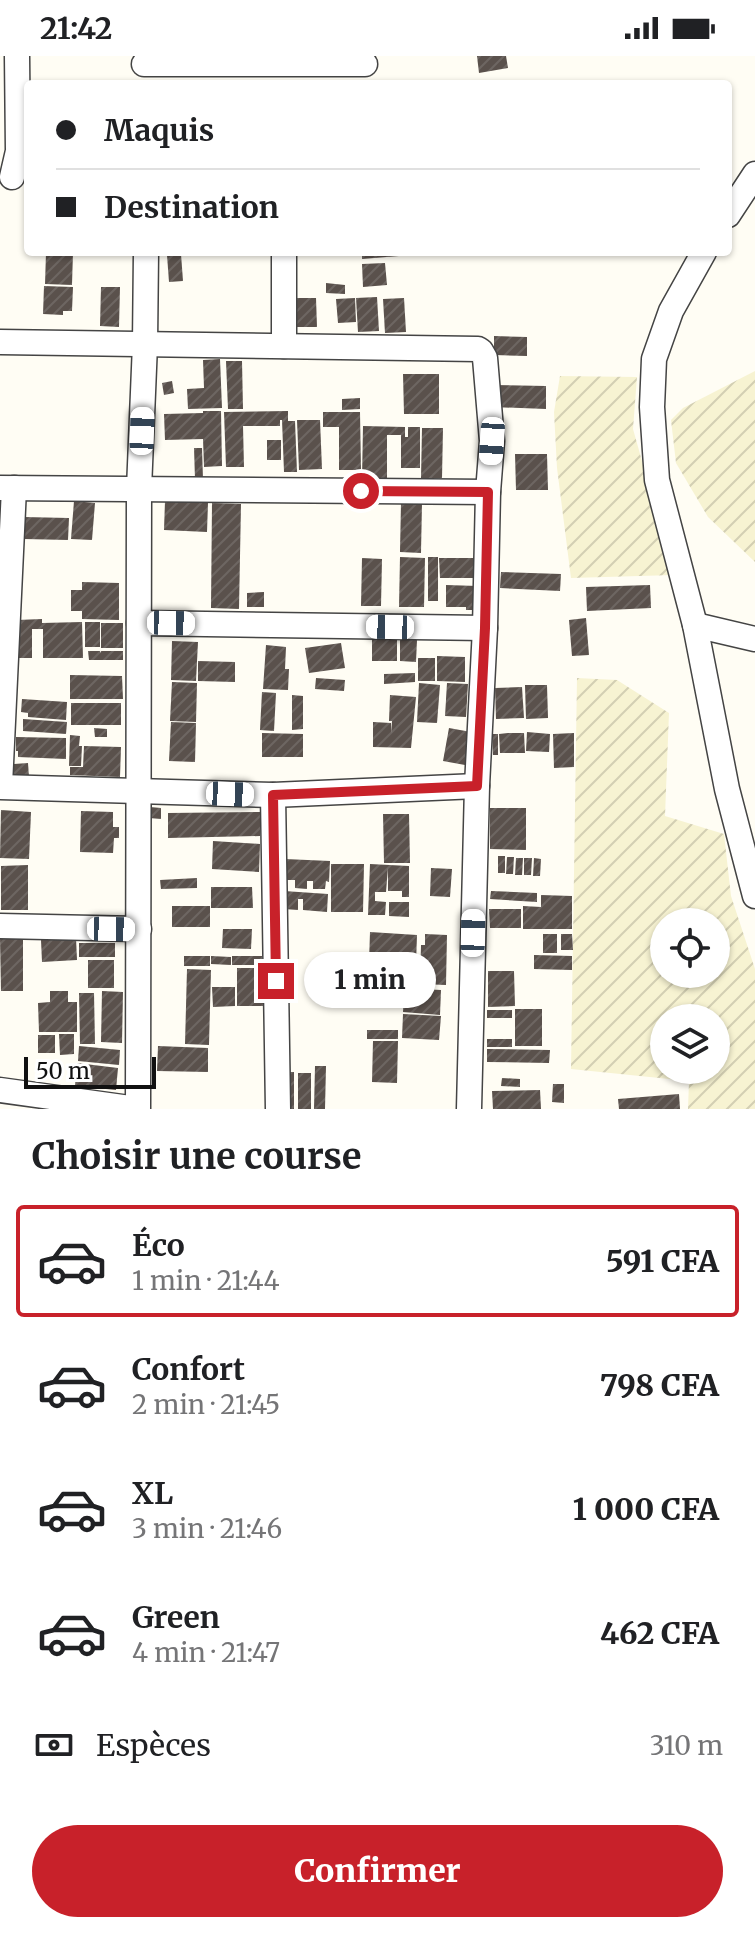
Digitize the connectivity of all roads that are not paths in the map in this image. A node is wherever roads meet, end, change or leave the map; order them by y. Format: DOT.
graph roads {
  1 [pos="17,56"];
  2 [pos="365,64"];
  3 [pos="145,68"];
  4 [pos="283,74"];
  5 [pos="755,174"];
  6 [pos="12,177"];
  7 [pos="732,209"];
  8 [pos="146,256"];
  9 [pos="284,256"];
  10 [pos="702,256"];
  11 [pos="0,342"];
  12 [pos="145,344"];
  13 [pos="284,346"];
  14 [pos="7,488"];
  15 [pos="139,489"];
  16 [pos="488,492"];
  17 [pos="139,623"];
  18 [pos="695,625"];
  19 [pos="485,628"];
  20 [pos="3,632"];
  21 [pos="755,639"];
  22 [pos="0,786"];
  23 [pos="477,786"];
  24 [pos="139,792"];
  25 [pos="273,795"];
  26 [pos="755,896"];
  27 [pos="0,926"];
  28 [pos="139,929"];
  29 [pos="1,1096"];
  30 [pos="138,1109"];
  31 [pos="278,1109"];
  32 [pos="469,1109"];
  1 -- 6 [label="street"];
  2 -- 4 [label="street"];
  3 -- 4 [label="street"];
  5 -- 7 [label="street"];
  8 -- 12 [label="street"];
  9 -- 13 [label="street"];
  10 -- 18 [label="street"];
  11 -- 12 [label="street"];
  12 -- 13 [label="street"];
  12 -- 15 [label="street"];
  13 -- 16 [label="street"];
  14 -- 15 [label="street"];
  14 -- 20 [label="street"];
  15 -- 16 [label="street"];
  15 -- 17 [label="street"];
  16 -- 19 [label="street"];
  17 -- 19 [label="street"];
  17 -- 24 [label="street"];
  18 -- 21 [label="street"];
  18 -- 26 [label="street"];
  19 -- 23 [label="street"];
  20 -- 22 [label="street"];
  22 -- 24 [label="street"];
  23 -- 25 [label="street"];
  23 -- 32 [label="street"];
  24 -- 25 [label="street"];
  24 -- 28 [label="street"];
  25 -- 31 [label="street"];
  27 -- 28 [label="street"];
  28 -- 30 [label="street"];
  29 -- 30 [label="street"];
}
